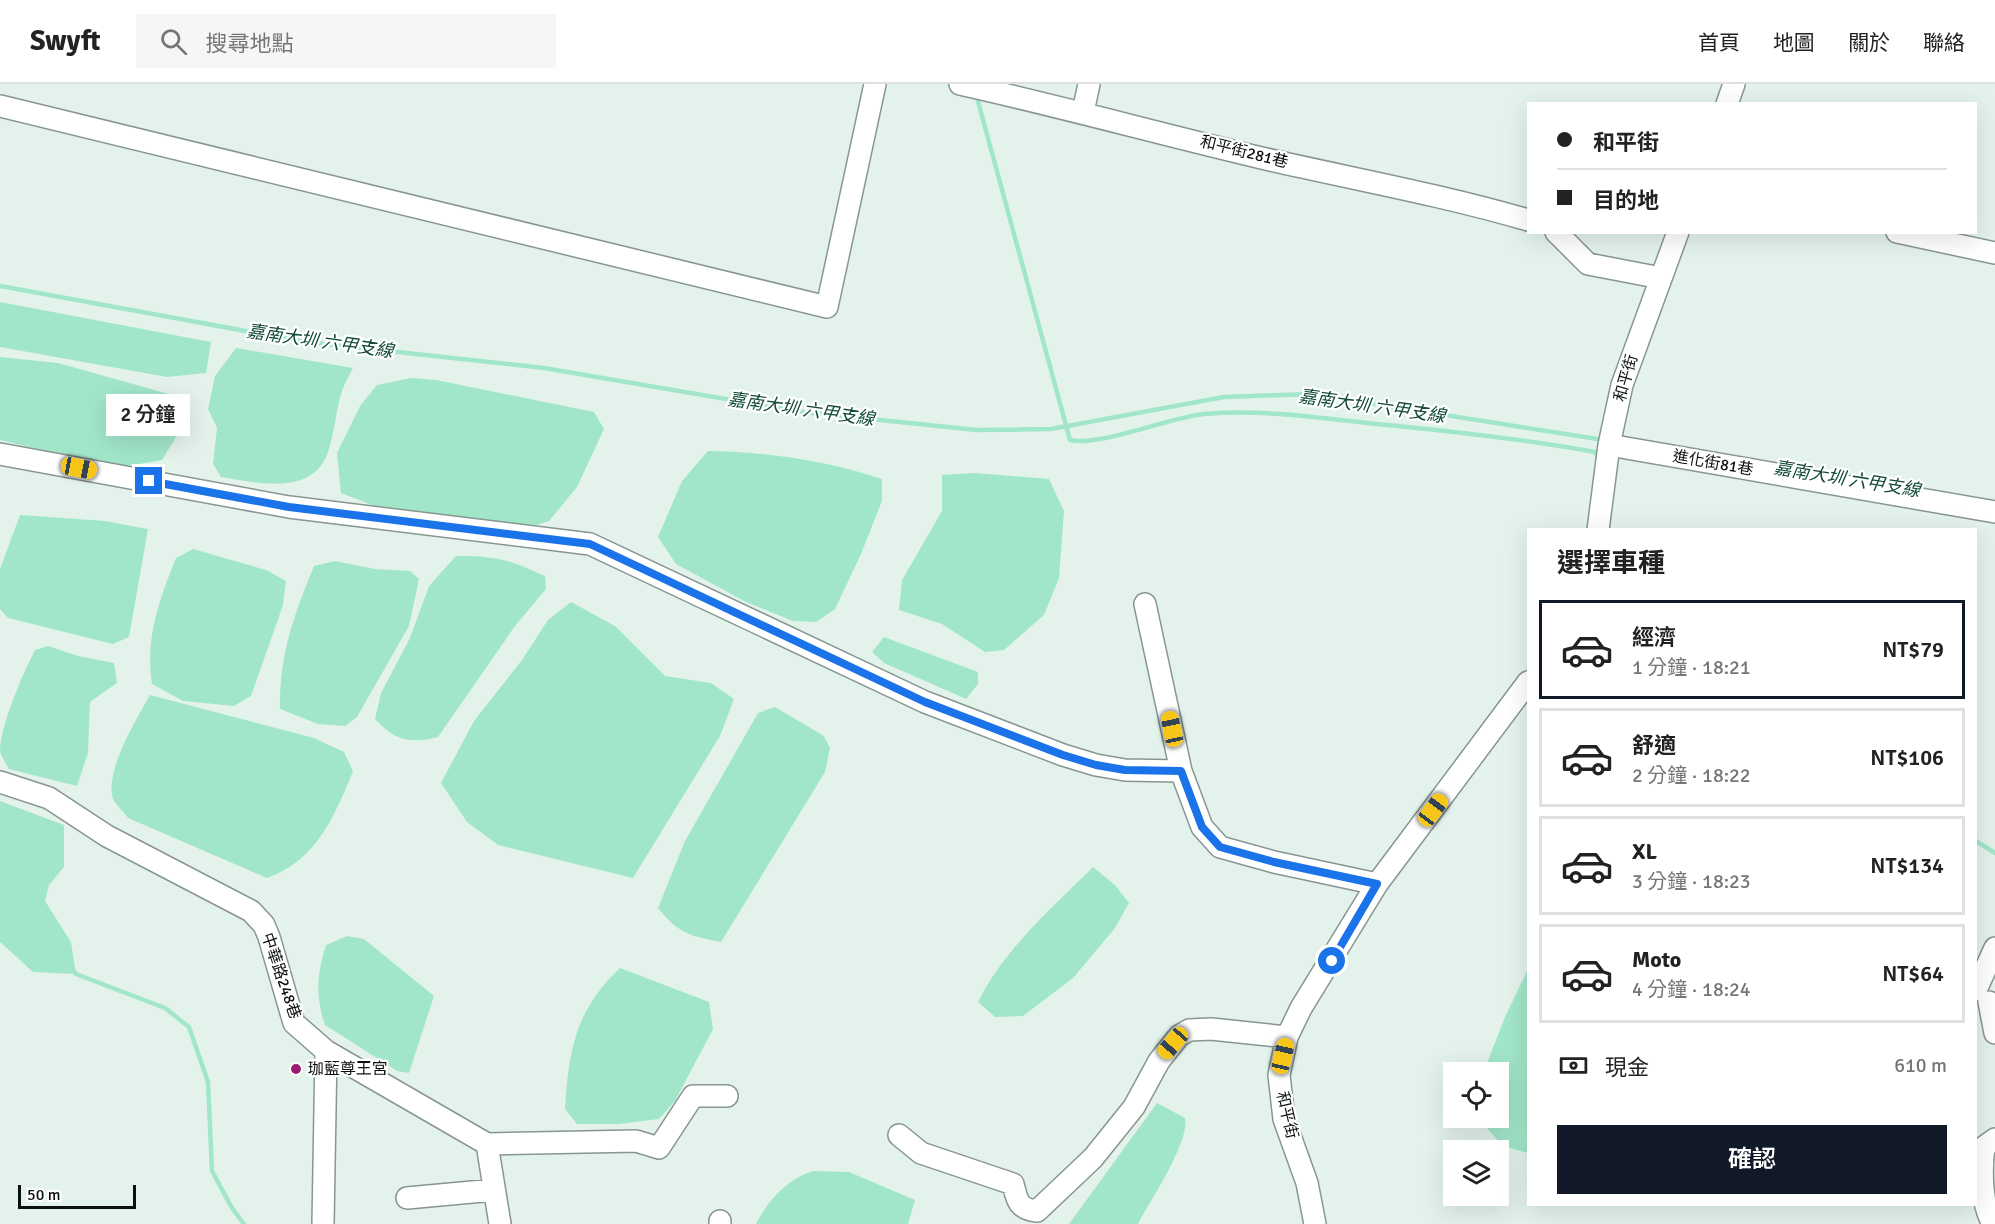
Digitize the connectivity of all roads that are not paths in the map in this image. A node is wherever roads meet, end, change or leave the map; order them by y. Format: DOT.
graph roads {
  1 [pos="875,84"];
  2 [pos="960,84"];
  3 [pos="1089,84"];
  4 [pos="1734,84"];
  5 [pos="1727,102"];
  6 [pos="0,105"];
  7 [pos="1083,112"];
  8 [pos="1527,220"];
  9 [pos="1558,234"];
  10 [pos="1676,234"];
  11 [pos="1906,234"];
  12 [pos="1995,253"];
  13 [pos="1661,278"];
  14 [pos="1609,445"];
  15 [pos="0,454"];
  16 [pos="1995,512"];
  17 [pos="1598,528"];
  18 [pos="1145,604"];
  19 [pos="1527,683"];
  20 [pos="1181,771"];
  21 [pos="0,782"];
  22 [pos="1377,884"];
  23 [pos="1995,948"];
  24 [pos="1984,996"];
  25 [pos="1995,1033"];
  26 [pos="1287,1037"];
  27 [pos="326,1051"];
  28 [pos="726,1096"];
  29 [pos="898,1135"];
  30 [pos="1995,1139"];
  31 [pos="487,1144"];
  32 [pos="494,1190"];
  33 [pos="407,1198"];
  34 [pos="323,1224"];
  35 [pos="500,1224"];
  36 [pos="1315,1224"];
  37 [pos="1993,1224"];
  1 -- 6 [label="street"];
  2 -- 7 [label="street, 和平街281巷"];
  3 -- 7 [label="street"];
  4 -- 5 [label="street"];
  7 -- 8 [label="street, 和平街281巷"];
  9 -- 13 [label="street"];
  10 -- 13 [label="street, 和平街"];
  11 -- 12 [label="street"];
  13 -- 14 [label="street, 和平街"];
  14 -- 16 [label="street, 進化街81巷"];
  14 -- 17 [label="street, 和平街"];
  15 -- 20 [label="street"];
  18 -- 20 [label="street"];
  19 -- 22 [label="street, 和平街"];
  20 -- 22 [label="street"];
  21 -- 27 [label="street, 中華路248巷"];
  22 -- 26 [label="street, 和平街"];
  23 -- 24 [label="street"];
  24 -- 25 [label="street"];
  26 -- 29 [label="street"];
  26 -- 36 [label="street, 和平街"];
  27 -- 31 [label="street, 中華路248巷"];
  27 -- 34 [label="street"];
  28 -- 31 [label="street"];
  30 -- 37 [label="street"];
  31 -- 32 [label="street"];
  32 -- 33 [label="street"];
  32 -- 35 [label="street"];
}
